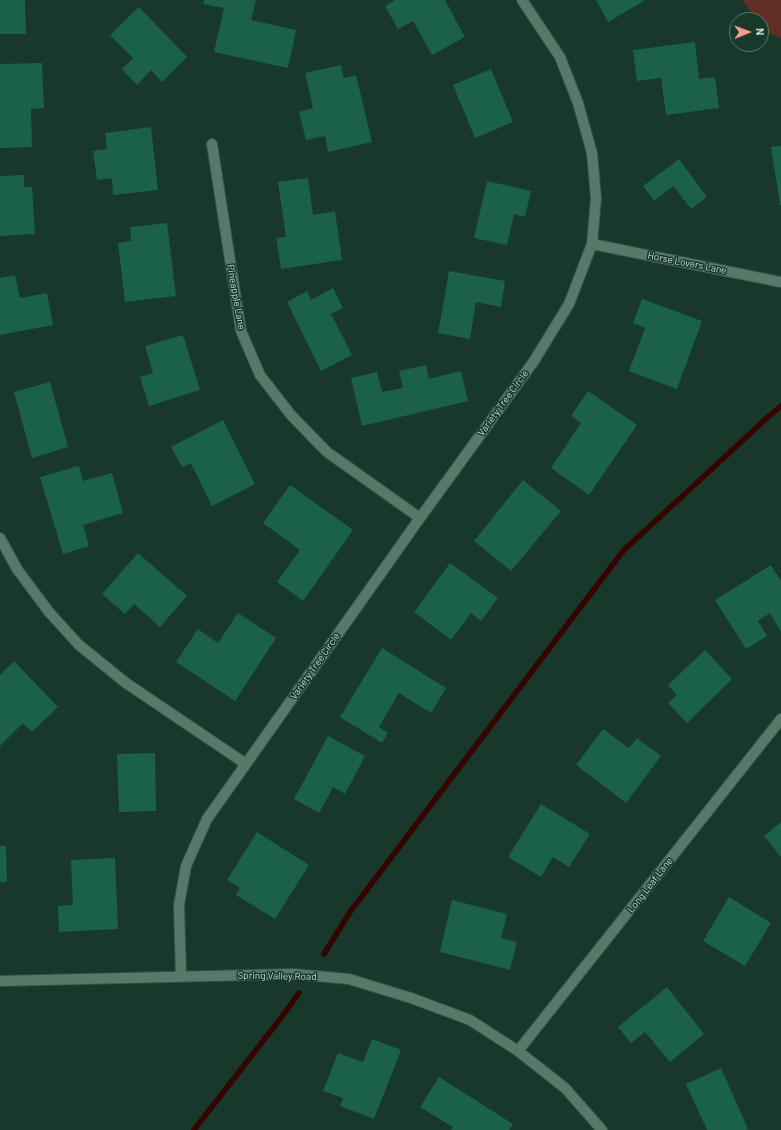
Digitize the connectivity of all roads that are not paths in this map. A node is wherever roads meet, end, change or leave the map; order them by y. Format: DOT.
graph roads {
  1 [pos="522,0"];
  2 [pos="212,144"];
  3 [pos="592,244"];
  4 [pos="781,282"];
  5 [pos="420,518"];
  6 [pos="0,538"];
  7 [pos="781,719"];
  8 [pos="246,764"];
  9 [pos="181,977"];
  10 [pos="0,981"];
  11 [pos="518,1051"];
  12 [pos="602,1130"];
  1 -- 3 [label="street, Variety Tree Circle"];
  2 -- 5 [label="street, Pineapple Lane"];
  3 -- 4 [label="street, Horse Lovers Lane"];
  3 -- 5 [label="street, Variety Tree Circle"];
  5 -- 8 [label="street, Variety Tree Circle"];
  6 -- 8 [label="street"];
  7 -- 11 [label="street, Long Leaf Lane"];
  8 -- 9 [label="street, Variety Tree Circle"];
  9 -- 10 [label="street, Spring Valley Road"];
  9 -- 11 [label="street, Spring Valley Road"];
  11 -- 12 [label="street, Spring Valley Road"];
}
